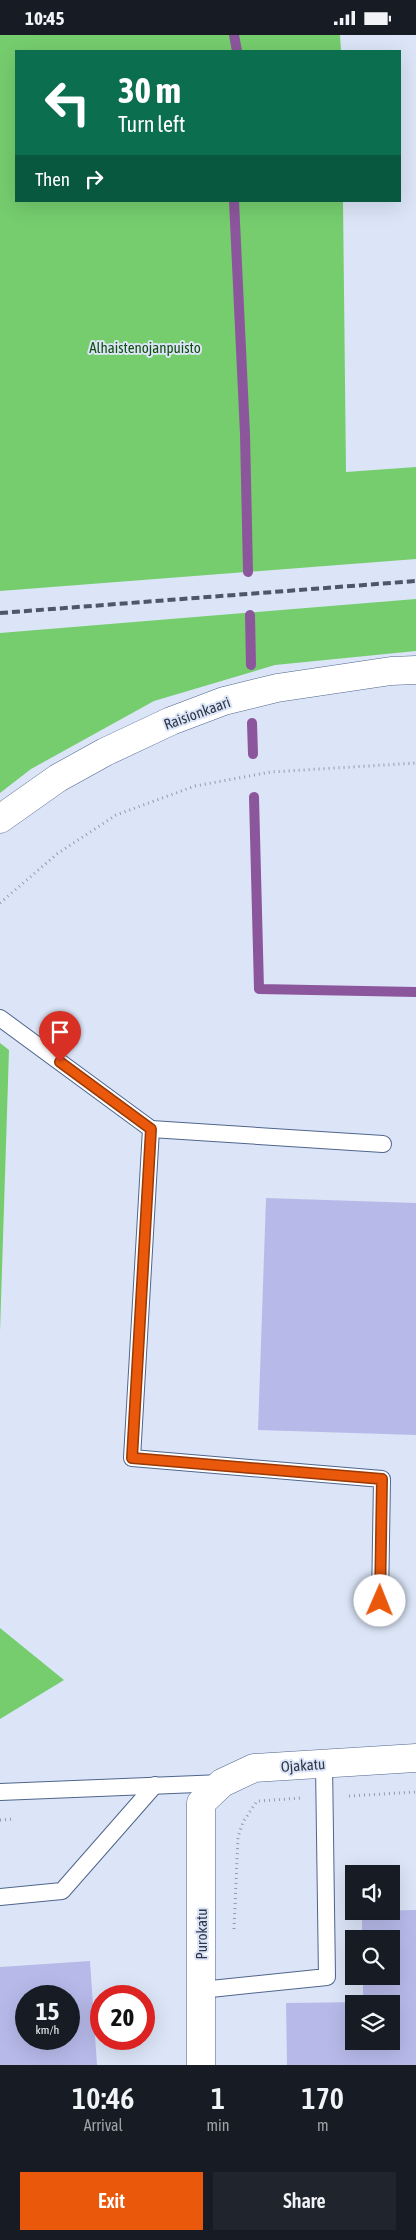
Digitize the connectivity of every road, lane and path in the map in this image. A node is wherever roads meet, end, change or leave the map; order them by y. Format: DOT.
graph roads {
  1 [pos="416,670"];
  2 [pos="416,763"];
  3 [pos="0,819"];
  4 [pos="0,903"];
  5 [pos="0,1018"];
  6 [pos="151,1129"];
  7 [pos="383,1144"];
  8 [pos="380,1601"];
  9 [pos="416,1758"];
  10 [pos="324,1764"];
  11 [pos="222,1783"];
  12 [pos="155,1785"];
  13 [pos="0,1792"];
  14 [pos="257,1801"];
  15 [pos="201,1803"];
  16 [pos="0,1897"];
  17 [pos="234,1931"];
  18 [pos="201,1990"];
  19 [pos="201,2065"];
  1 -- 3 [label="street, Raisionkaari"];
  2 -- 4 [label="path"];
  5 -- 6 [label="lane"];
  6 -- 7 [label="lane"];
  6 -- 8 [label="lane"];
  9 -- 10 [label="street, Ojakatu"];
  10 -- 11 [label="street, Ojakatu"];
  10 -- 18 [label="lane"];
  11 -- 12 [label="lane"];
  11 -- 15 [label="street, Ojakatu"];
  12 -- 13 [label="lane"];
  12 -- 16 [label="lane"];
  14 -- 17 [label="path"];
  15 -- 18 [label="street, Purokatu"];
  18 -- 19 [label="street, Purokatu"];
}
